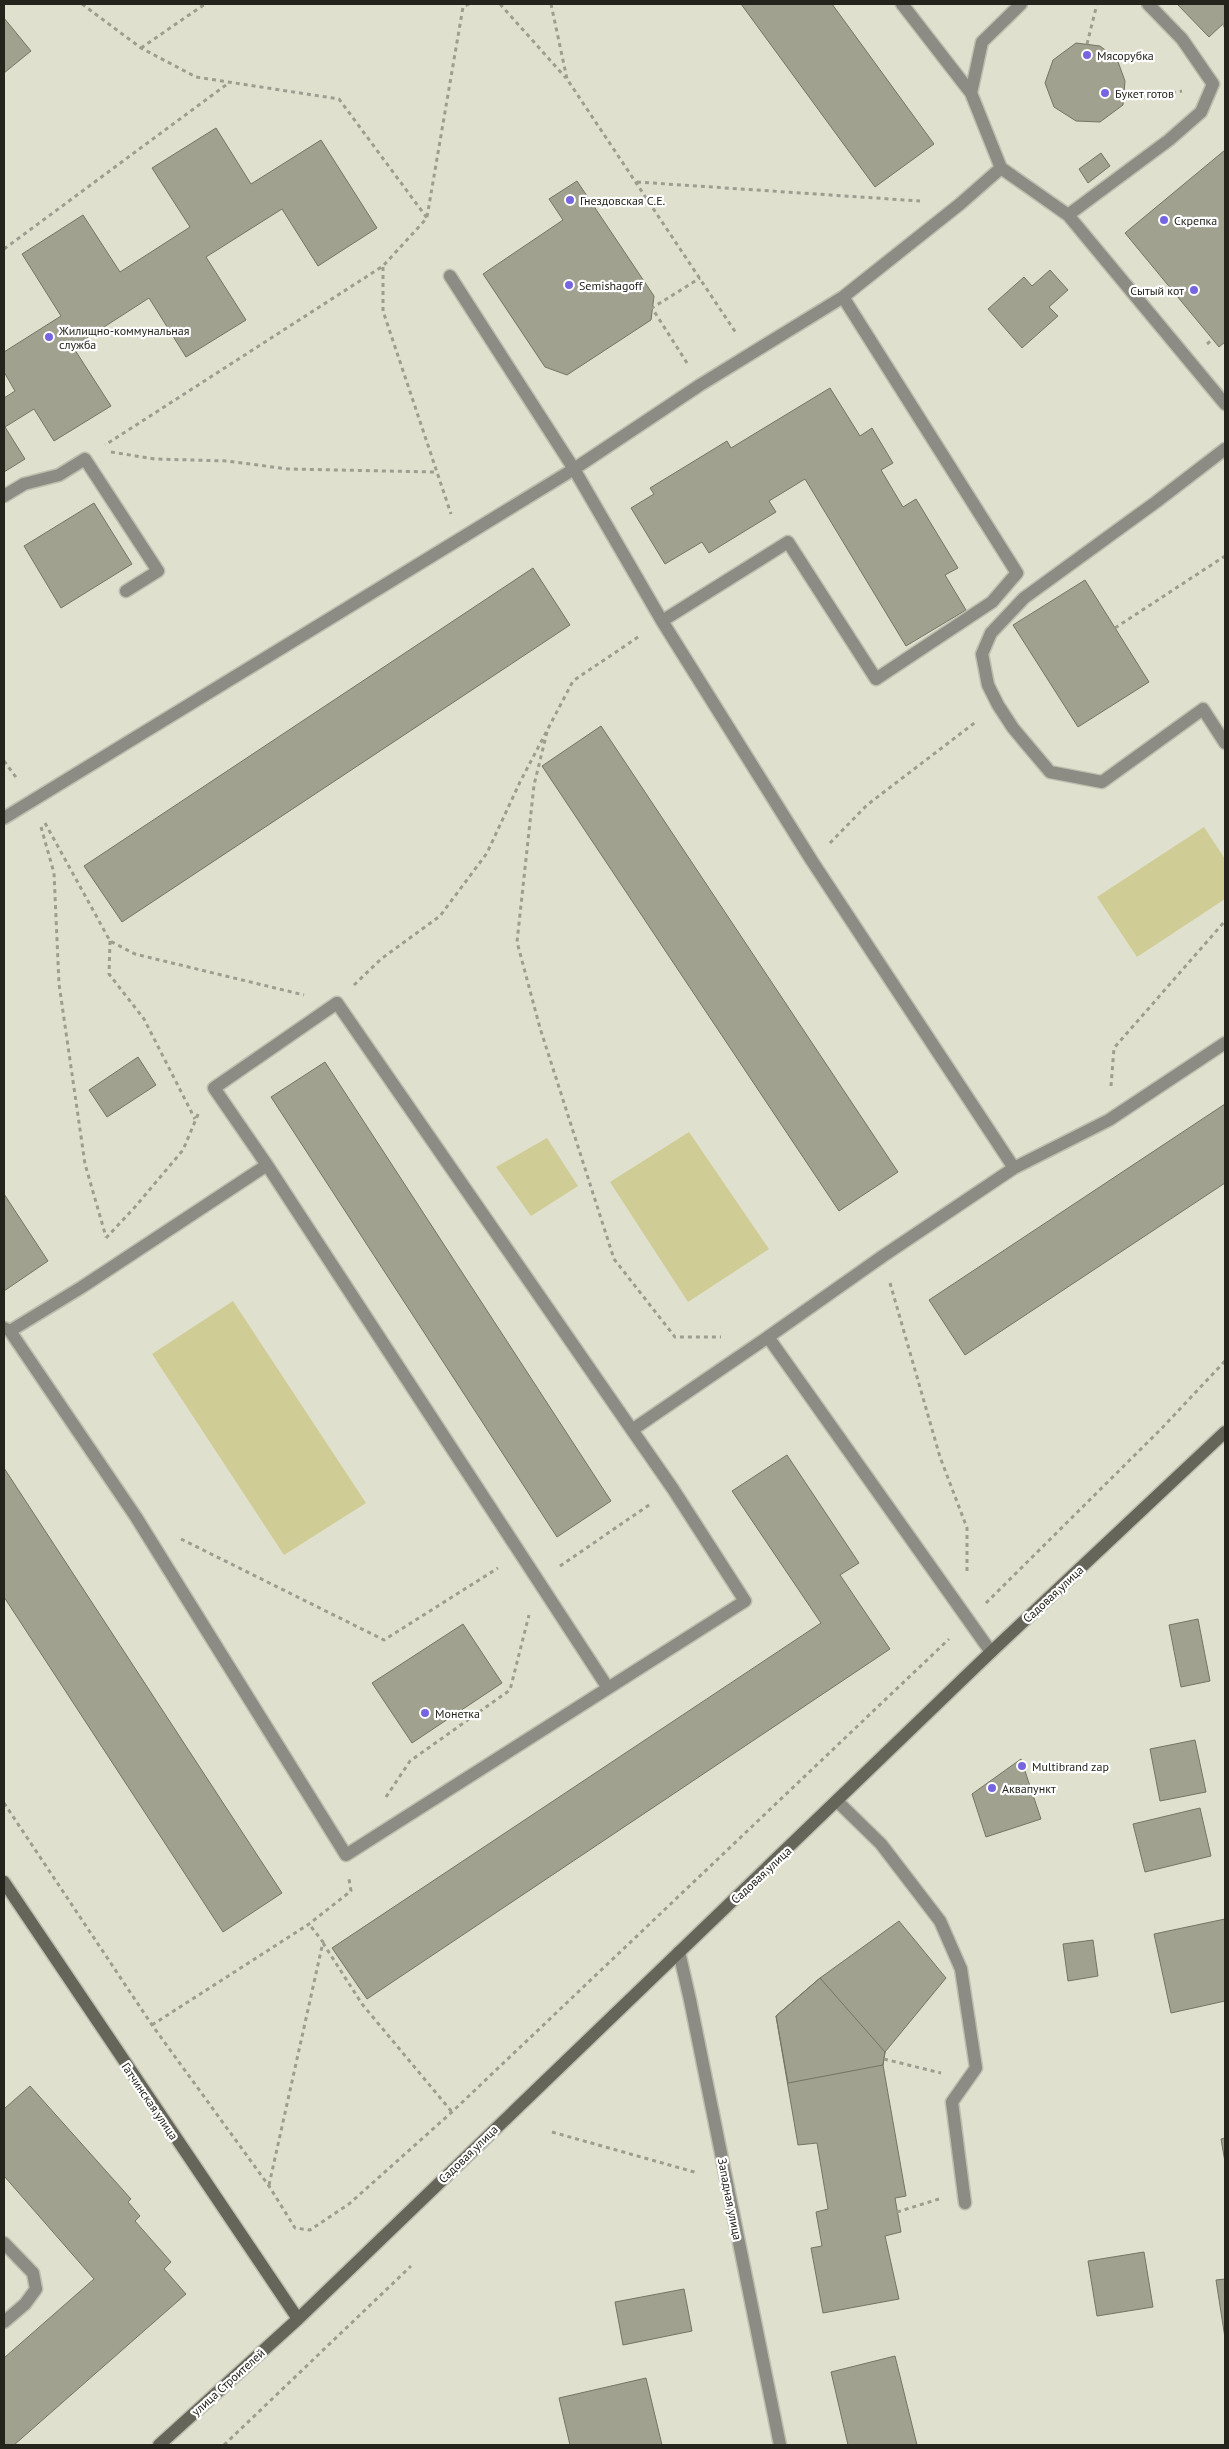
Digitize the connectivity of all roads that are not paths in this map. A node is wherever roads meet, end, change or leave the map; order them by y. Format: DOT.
graph roads {
  1 [pos="902,4"];
  2 [pos="1021,4"];
  3 [pos="1148,4"];
  4 [pos="971,93"];
  5 [pos="1001,168"];
  6 [pos="1068,216"];
  7 [pos="450,276"];
  8 [pos="843,297"];
  9 [pos="1225,404"];
  10 [pos="1225,449"];
  11 [pos="574,469"];
  12 [pos="4,496"];
  13 [pos="126,591"];
  14 [pos="662,621"];
  15 [pos="1225,743"];
  16 [pos="4,818"];
  17 [pos="1225,1043"];
  18 [pos="267,1165"];
  19 [pos="1014,1168"];
  20 [pos="7,1330"];
  21 [pos="768,1337"];
  22 [pos="632,1430"];
  23 [pos="1225,1432"];
  24 [pos="991,1652"];
  25 [pos="608,1688"];
  26 [pos="838,1802"];
  27 [pos="4,1882"];
  28 [pos="679,1952"];
  29 [pos="964,2197"];
  30 [pos="4,2243"];
  31 [pos="298,2319"];
  32 [pos="4,2322"];
  33 [pos="159,2445"];
  34 [pos="780,2445"];
  1 -- 4 [label="street"];
  2 -- 4 [label="street"];
  3 -- 6 [label="street"];
  4 -- 5 [label="street"];
  5 -- 6 [label="street"];
  5 -- 8 [label="street"];
  6 -- 9 [label="street"];
  7 -- 11 [label="street"];
  8 -- 11 [label="street"];
  8 -- 14 [label="street"];
  10 -- 15 [label="street"];
  11 -- 14 [label="street"];
  11 -- 16 [label="street"];
  12 -- 13 [label="street"];
  14 -- 19 [label="street"];
  17 -- 19 [label="street"];
  18 -- 20 [label="street"];
  18 -- 22 [label="street"];
  18 -- 25 [label="street"];
  19 -- 21 [label="street"];
  20 -- 25 [label="street"];
  21 -- 22 [label="street"];
  21 -- 24 [label="street"];
  22 -- 25 [label="street"];
  23 -- 24 [label="main road, Садовая улица"];
  24 -- 26 [label="main road, Садовая улица"];
  26 -- 28 [label="main road, Садовая улица"];
  26 -- 29 [label="street"];
  27 -- 31 [label="main road, Гатчинская улица"];
  28 -- 31 [label="main road, Садовая улица"];
  28 -- 34 [label="street, Западная улица"];
  30 -- 32 [label="street"];
  31 -- 33 [label="main road, улица Строителей"];
}
